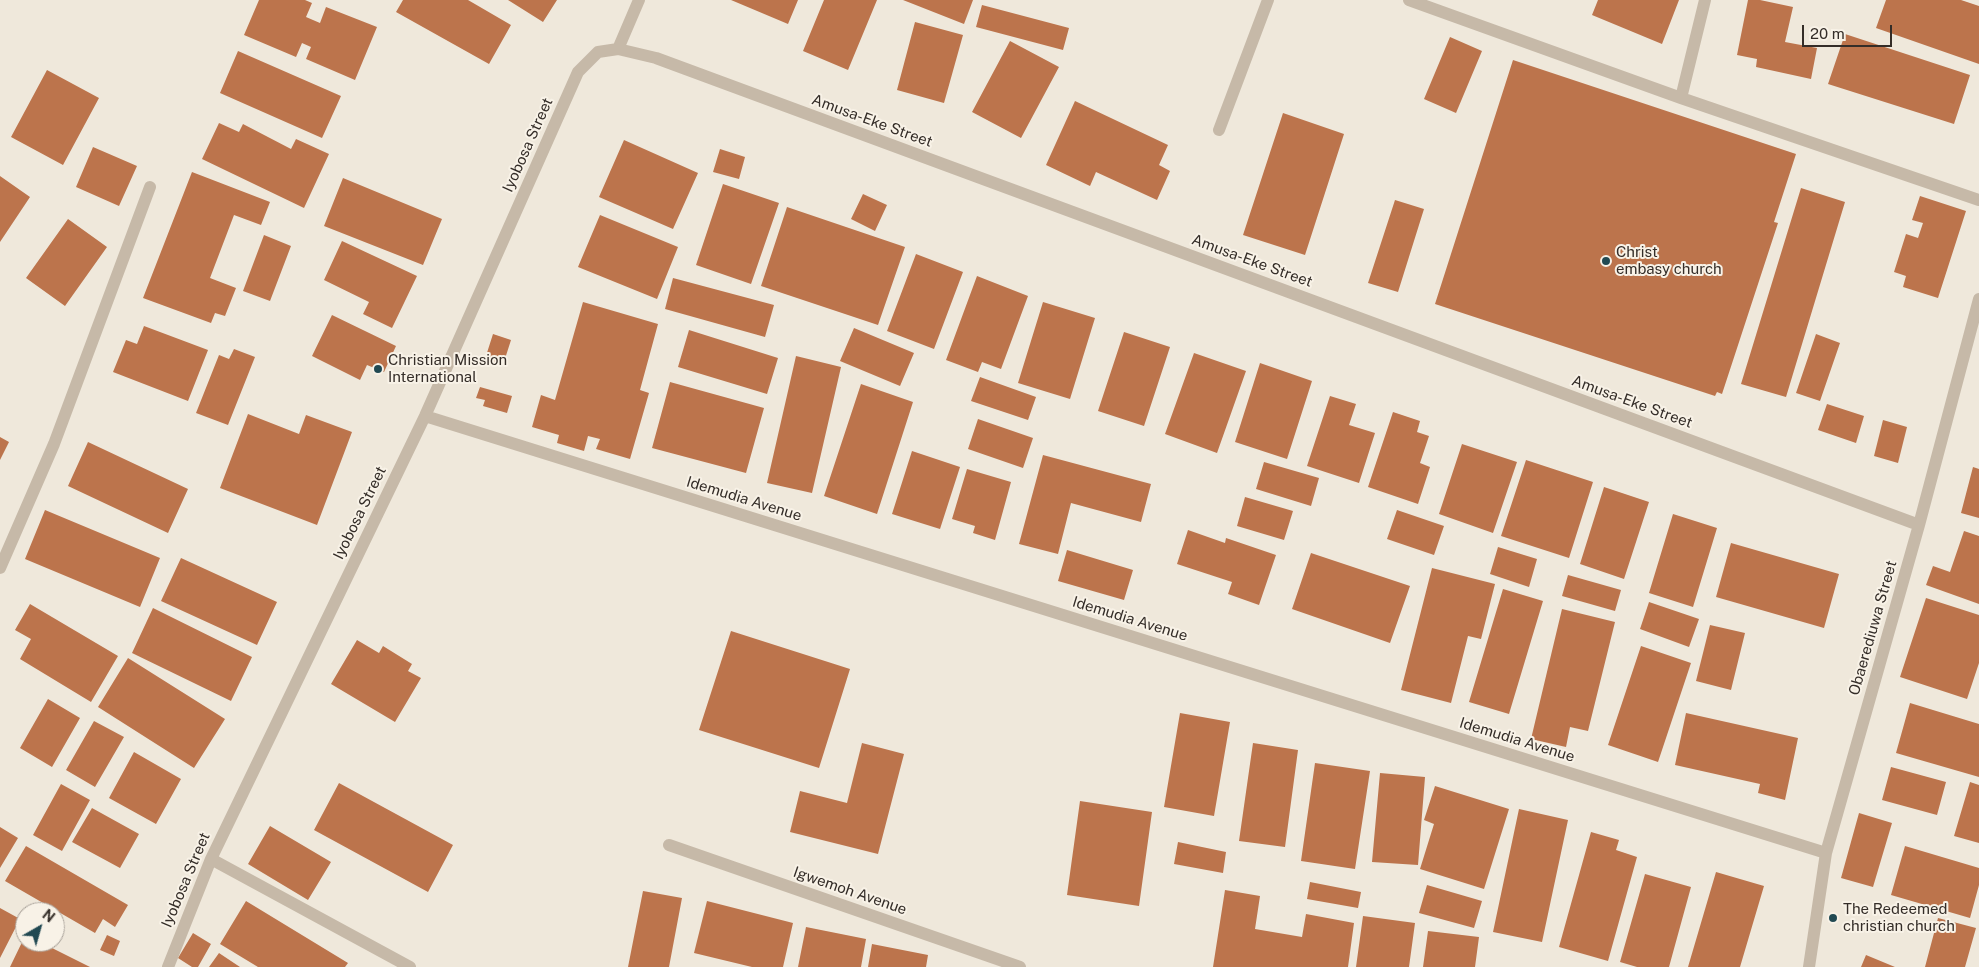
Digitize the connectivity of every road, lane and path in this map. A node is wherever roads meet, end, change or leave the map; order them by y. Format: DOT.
graph roads {
  1 [pos="639,0"];
  2 [pos="1268,0"];
  3 [pos="1409,0"];
  4 [pos="1705,0"];
  5 [pos="618,49"];
  6 [pos="578,72"];
  7 [pos="1681,98"];
  8 [pos="1219,130"];
  9 [pos="150,187"];
  10 [pos="1979,200"];
  11 [pos="1979,299"];
  12 [pos="425,416"];
  13 [pos="1919,525"];
  14 [pos="0,568"];
  15 [pos="669,845"];
  16 [pos="1826,853"];
  17 [pos="211,859"];
  18 [pos="168,967"];
  19 [pos="410,967"];
  20 [pos="1020,967"];
  21 [pos="1809,967"];
  1 -- 5 [label="street"];
  2 -- 8 [label="street"];
  3 -- 7 [label="street"];
  4 -- 7 [label="street"];
  5 -- 6 [label="street, Amusa-Eke Street"];
  5 -- 13 [label="street, Amusa-Eke Street"];
  6 -- 12 [label="street, Iyobosa Street"];
  7 -- 10 [label="street"];
  9 -- 14 [label="street"];
  11 -- 13 [label="street, Obaerediuwa Street"];
  12 -- 16 [label="street, Idemudia Avenue"];
  12 -- 17 [label="street, Iyobosa Street"];
  13 -- 16 [label="street, Obaerediuwa Street"];
  15 -- 20 [label="street, Igwemoh Avenue"];
  16 -- 21 [label="street, Obaerediuwa Street"];
  17 -- 18 [label="street, Iyobosa Street"];
  17 -- 19 [label="street"];
}
